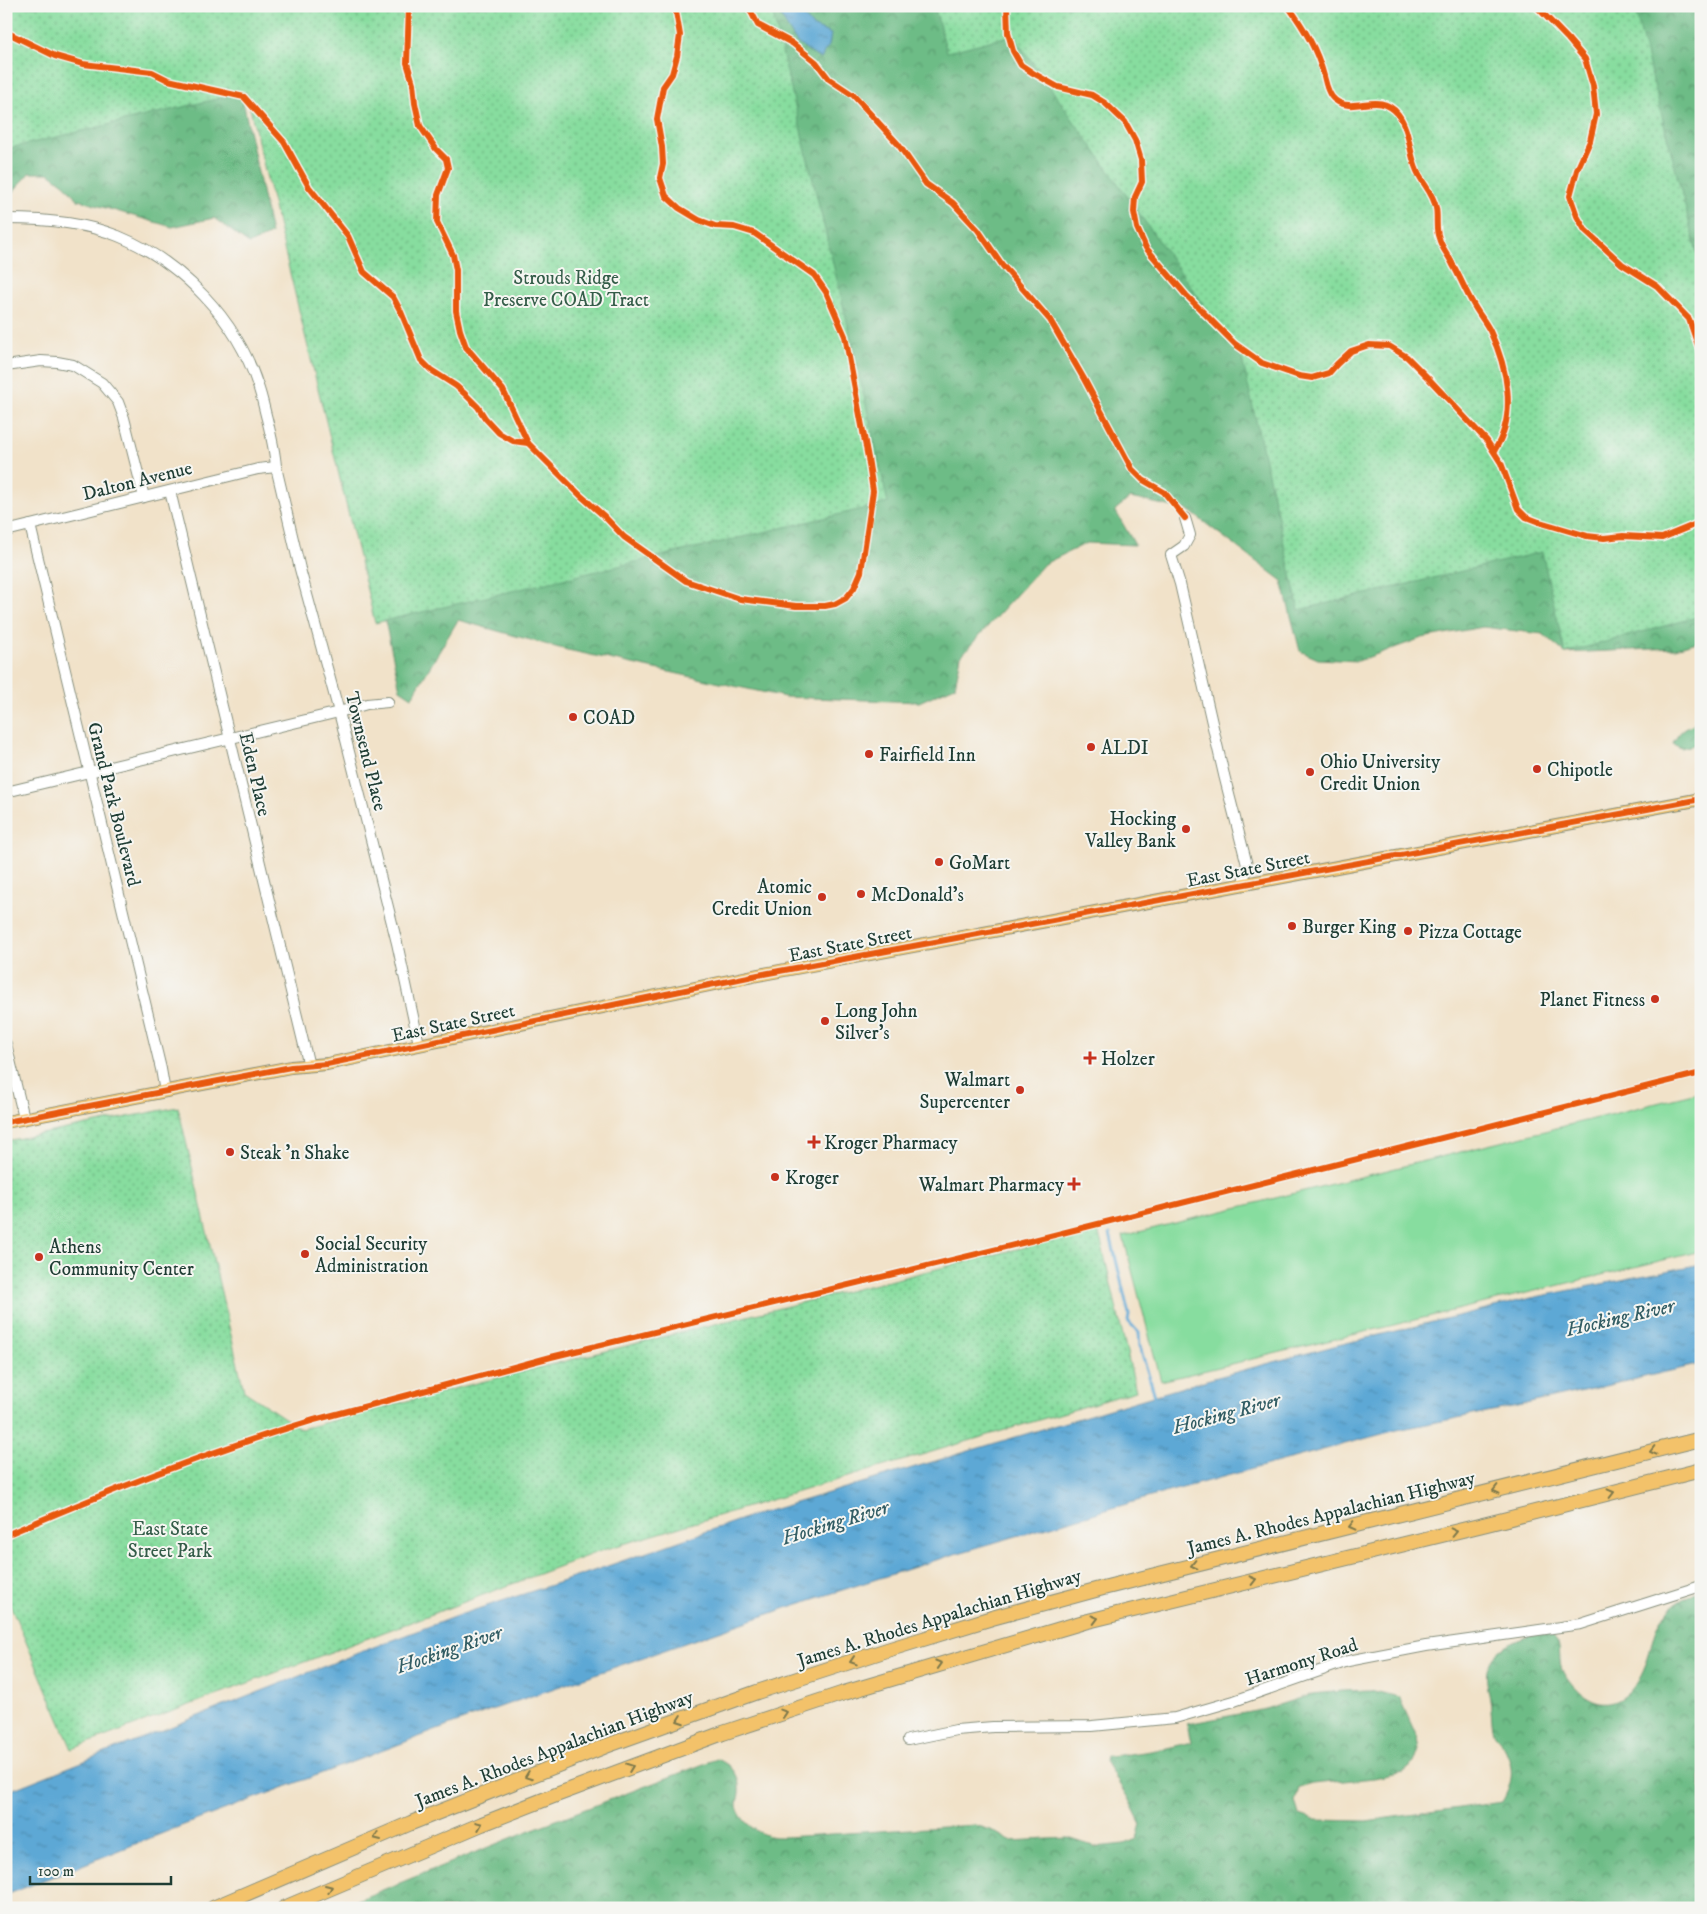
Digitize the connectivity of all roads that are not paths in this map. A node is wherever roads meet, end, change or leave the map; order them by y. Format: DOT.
graph roads {
  1 [pos="6,219"];
  2 [pos="6,366"];
  3 [pos="276,468"];
  4 [pos="170,491"];
  5 [pos="144,497"];
  6 [pos="1186,518"];
  7 [pos="30,525"];
  8 [pos="6,531"];
  9 [pos="388,702"];
  10 [pos="339,712"];
  11 [pos="230,738"];
  12 [pos="90,772"];
  13 [pos="6,792"];
  14 [pos="1701,799"];
  15 [pos="1243,883"];
  16 [pos="6,1044"];
  17 [pos="419,1044"];
  18 [pos="309,1066"];
  19 [pos="165,1092"];
  20 [pos="24,1118"];
  21 [pos="6,1122"];
  22 [pos="1701,1439"];
  23 [pos="1701,1470"];
  24 [pos="1701,1586"];
  25 [pos="908,1740"];
  26 [pos="212,1908"];
  27 [pos="284,1908"];
  1 -- 3 [label="street, Townsend Place"];
  2 -- 5 [label="street"];
  3 -- 4 [label="street, Dalton Avenue"];
  3 -- 10 [label="street, Townsend Place"];
  4 -- 5 [label="street, Dalton Avenue"];
  4 -- 11 [label="street, Eden Place"];
  5 -- 7 [label="street, Dalton Avenue"];
  6 -- 15 [label="street"];
  7 -- 8 [label="street, Dalton Avenue"];
  7 -- 12 [label="street, Grand Park Boulevard"];
  9 -- 10 [label="street"];
  10 -- 11 [label="street"];
  10 -- 17 [label="street, Townsend Place"];
  11 -- 12 [label="street"];
  11 -- 18 [label="street, Eden Place"];
  12 -- 13 [label="street"];
  12 -- 19 [label="street, Grand Park Boulevard"];
  14 -- 15 [label="main road, East State Street"];
  15 -- 17 [label="main road, East State Street"];
  16 -- 20 [label="street"];
  17 -- 18 [label="main road, East State Street"];
  18 -- 19 [label="main road, East State Street"];
  19 -- 20 [label="main road, East State Street"];
  20 -- 21 [label="main road, East State Street"];
  22 -- 26 [label="highway, James A. Rhodes Appalachian Highway, one-way"];
  27 -- 23 [label="highway, one-way"];
  24 -- 25 [label="street, Harmony Road"];
}
